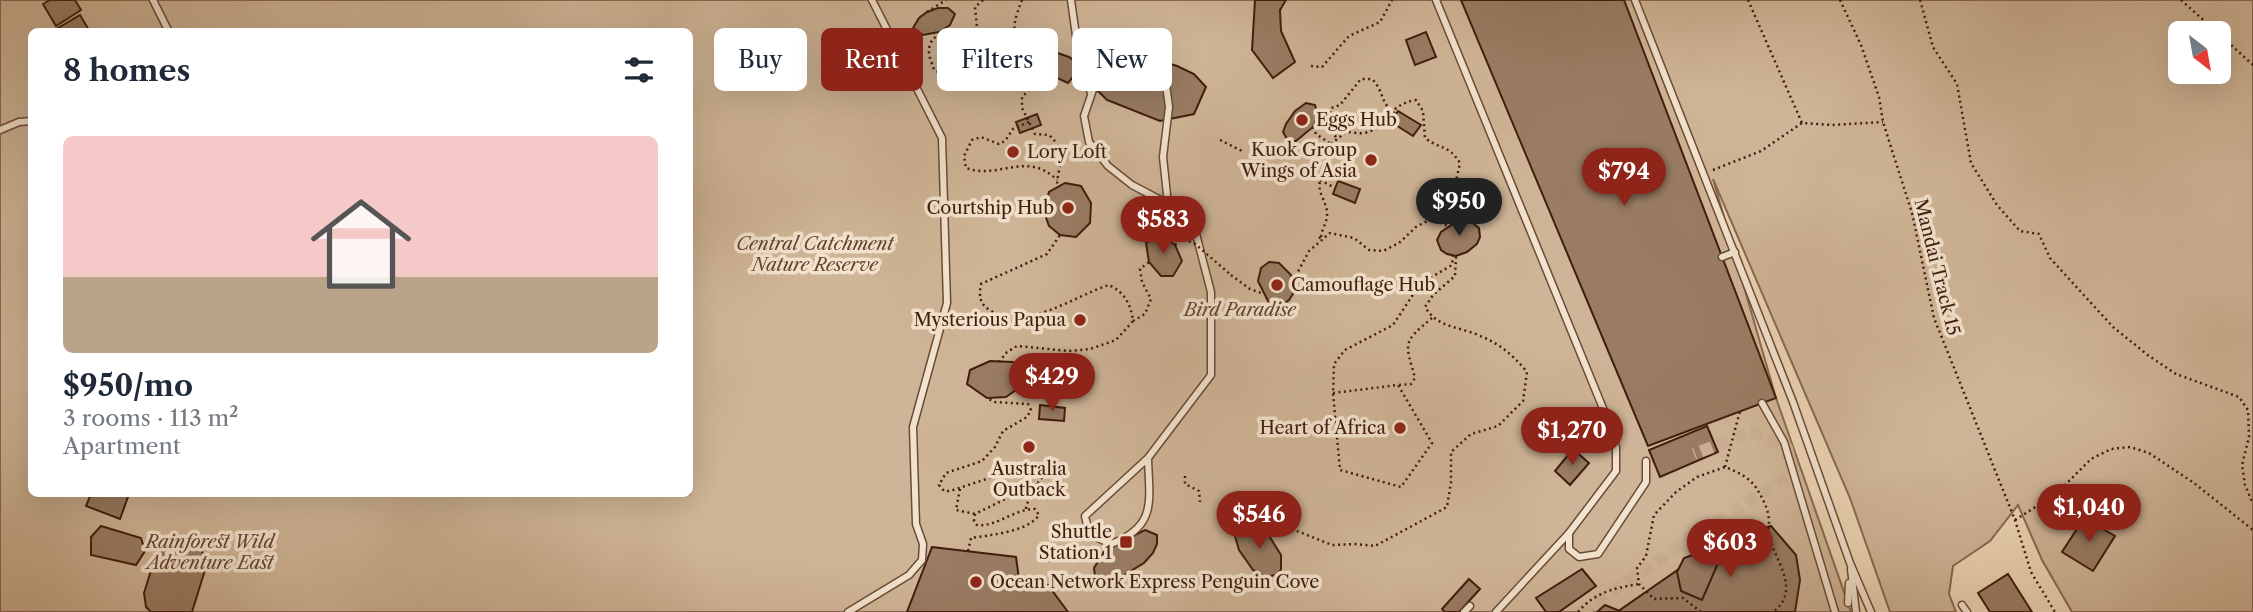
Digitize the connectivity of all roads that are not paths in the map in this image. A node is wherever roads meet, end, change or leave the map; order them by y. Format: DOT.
graph roads {
  1 [pos="153,0"];
  2 [pos="872,0"];
  3 [pos="1071,0"];
  4 [pos="1436,0"];
  5 [pos="1635,0"];
  6 [pos="167,28"];
  7 [pos="1091,94"];
  8 [pos="28,121"];
  9 [pos="0,130"];
  10 [pos="1168,204"];
  11 [pos="1735,252"];
  12 [pos="1722,257"];
  13 [pos="1762,403"];
  14 [pos="1148,458"];
  15 [pos="1646,461"];
  16 [pos="1569,533"];
  17 [pos="1850,563"];
  18 [pos="1848,603"];
  19 [pos="1962,605"];
  20 [pos="848,612"];
  21 [pos="1496,612"];
  22 [pos="1835,612"];
  23 [pos="1856,612"];
  24 [pos="1871,612"];
  25 [pos="1967,612"];
  1 -- 6 [label="lane"];
  2 -- 20 [label="lane"];
  3 -- 7 [label="lane"];
  4 -- 16 [label="lane"];
  5 -- 11 [label="lane"];
  7 -- 10 [label="lane"];
  7 -- 10 [label="lane"];
  8 -- 9 [label="lane"];
  10 -- 14 [label="lane"];
  11 -- 12 [label="lane"];
  11 -- 17 [label="lane"];
  13 -- 22 [label="lane"];
  14 -- 14 [label="lane"];
  15 -- 16 [label="lane"];
  16 -- 21 [label="lane"];
  17 -- 18 [label="lane"];
  17 -- 23 [label="lane"];
  17 -- 24 [label="lane"];
  19 -- 25 [label="lane"];
}
